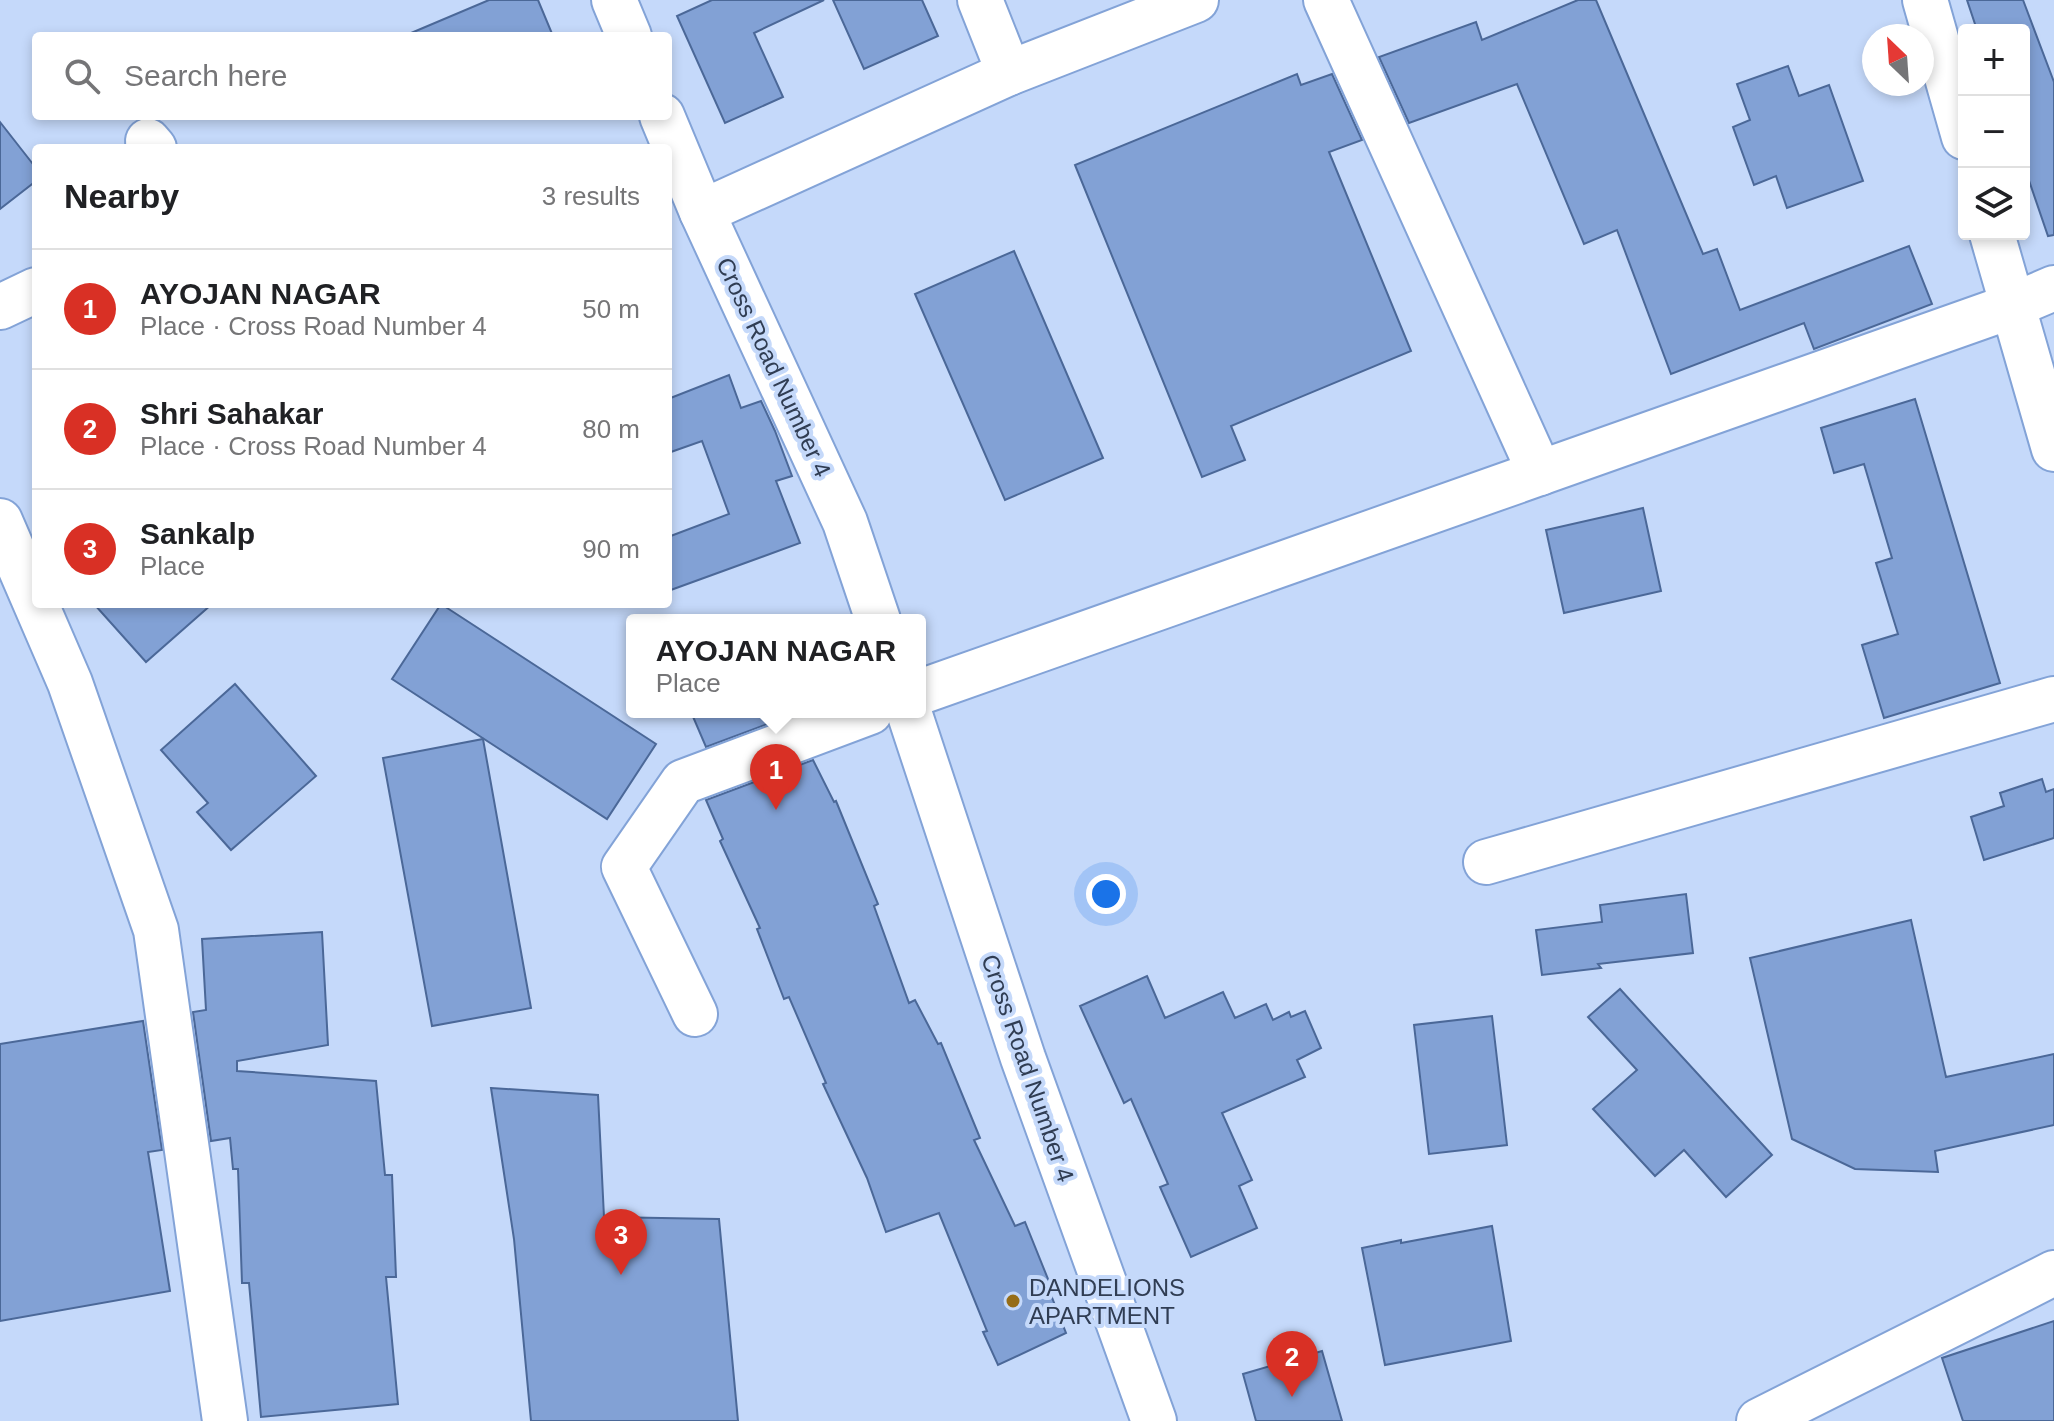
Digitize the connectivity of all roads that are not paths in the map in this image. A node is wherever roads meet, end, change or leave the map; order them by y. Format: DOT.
graph roads {
  1 [pos="614,0"];
  2 [pos="980,0"];
  3 [pos="1196,0"];
  4 [pos="1326,0"];
  5 [pos="1925,0"];
  6 [pos="627,32"];
  7 [pos="1009,73"];
  8 [pos="1958,116"];
  9 [pos="664,120"];
  10 [pos="702,212"];
  11 [pos="1994,240"];
  12 [pos="2054,288"];
  13 [pos="32,292"];
  14 [pos="2012,306"];
  15 [pos="0,307"];
  16 [pos="2054,449"];
  17 [pos="1540,473"];
  18 [pos="0,521"];
  19 [pos="32,595"];
  20 [pos="38,608"];
  21 [pos="876,614"];
  22 [pos="926,690"];
  23 [pos="2054,699"];
  24 [pos="854,718"];
  25 [pos="911,718"];
  26 [pos="1486,862"];
  27 [pos="695,1014"];
  28 [pos="2054,1273"];
  29 [pos="225,1421"];
  30 [pos="1154,1421"];
  31 [pos="1759,1421"];
  1 -- 6 [label="street"];
  2 -- 7 [label="street"];
  3 -- 7 [label="street"];
  4 -- 17 [label="street"];
  5 -- 8 [label="street"];
  7 -- 10 [label="street"];
  9 -- 10 [label="street, Cross Road Number 4"];
  10 -- 21 [label="street, Cross Road Number 4"];
  11 -- 14 [label="street"];
  12 -- 14 [label="street"];
  13 -- 15 [label="street"];
  14 -- 16 [label="street"];
  14 -- 17 [label="street"];
  17 -- 22 [label="street"];
  18 -- 19 [label="street"];
  20 -- 29 [label="street"];
  23 -- 26 [label="street"];
  24 -- 27 [label="street"];
  25 -- 30 [label="street, Cross Road Number 4"];
  28 -- 31 [label="street"];
}
